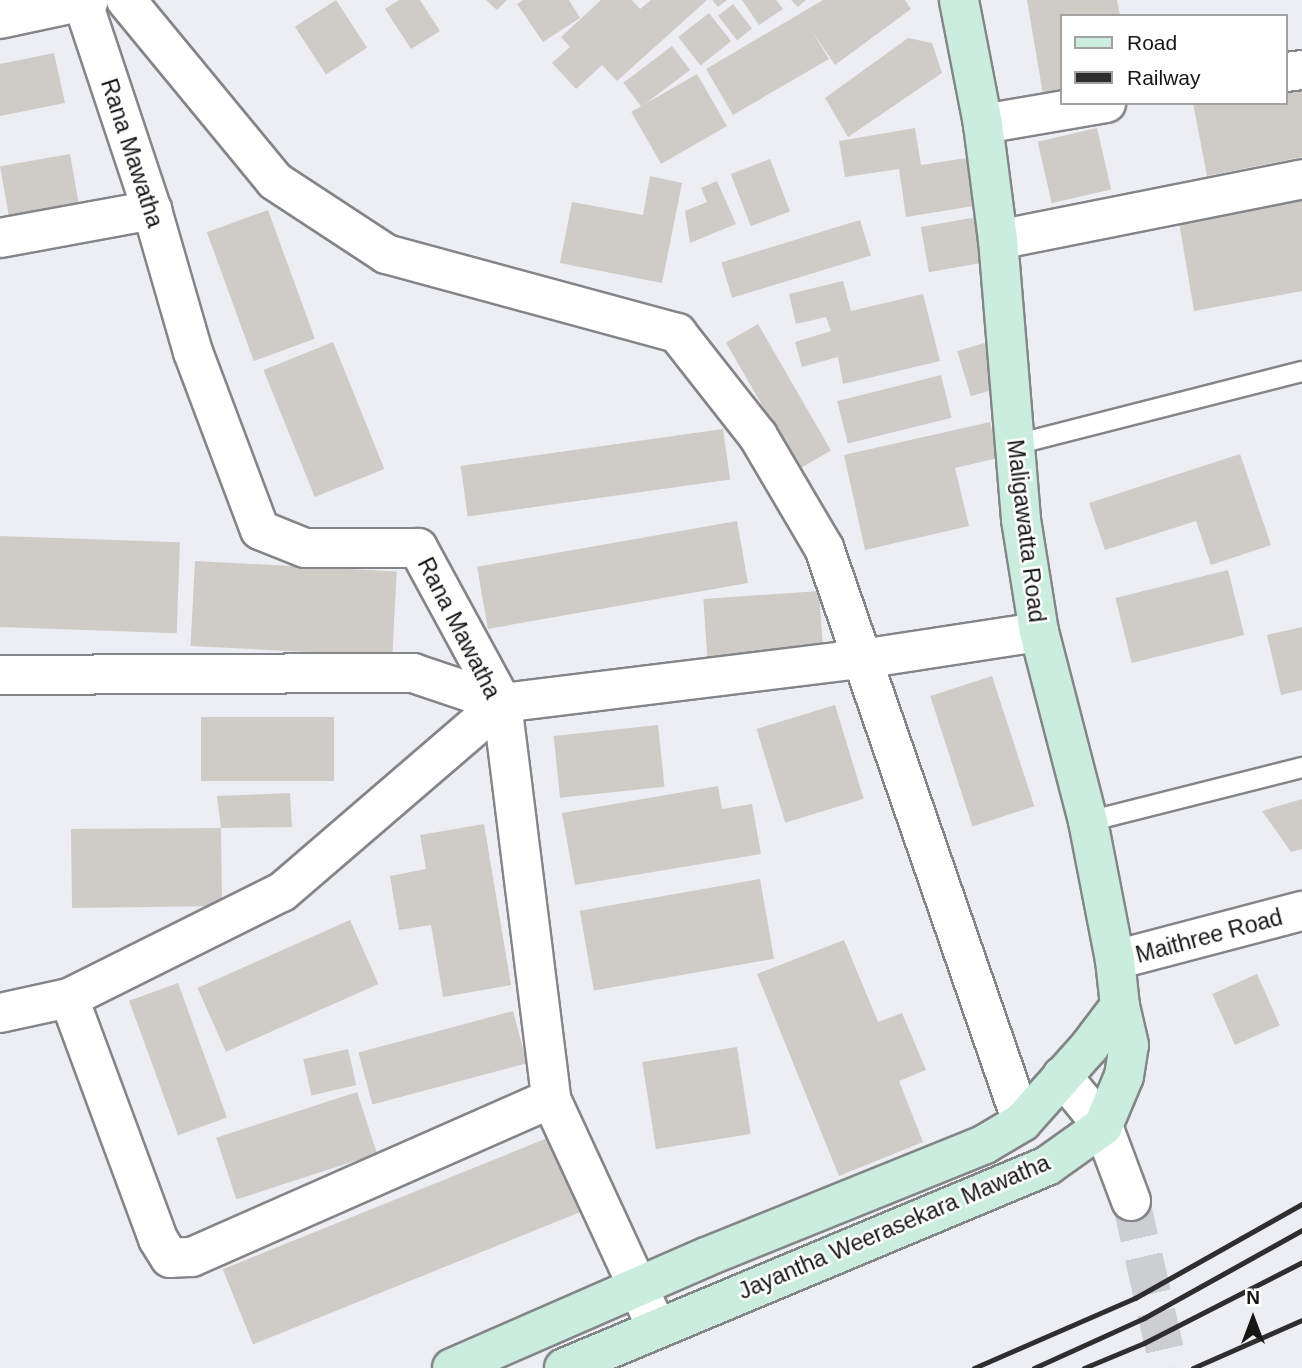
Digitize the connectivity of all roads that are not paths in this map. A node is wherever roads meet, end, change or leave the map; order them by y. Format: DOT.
graph roads {
  1 [pos="126,0"];
  2 [pos="959,0"];
  3 [pos="86,1"];
  4 [pos="0,19"];
  5 [pos="1093,105"];
  6 [pos="983,124"];
  7 [pos="1302,178"];
  8 [pos="152,210"];
  9 [pos="0,238"];
  10 [pos="998,240"];
  11 [pos="1302,371"];
  12 [pos="1015,444"];
  13 [pos="1039,632"];
  14 [pos="862,659"];
  15 [pos="0,675"];
  16 [pos="502,703"];
  17 [pos="1302,767"];
  18 [pos="1087,821"];
  19 [pos="1302,911"];
  20 [pos="1115,960"];
  21 [pos="69,998"];
  22 [pos="1120,1006"];
  23 [pos="0,1013"];
  24 [pos="1089,1047"];
  25 [pos="1062,1076"];
  26 [pos="551,1099"];
  27 [pos="1022,1122"];
  28 [pos="1103,1126"];
  29 [pos="1131,1201"];
  30 [pos="821,1210"];
  31 [pos="838,1252"];
  32 [pos="639,1287"];
  33 [pos="657,1328"];
  34 [pos="452,1368"];
  35 [pos="564,1368"];
  1 -- 14 [label="street"];
  2 -- 6 [label="main road, Maligawatta Road"];
  3 -- 4 [label="street"];
  3 -- 8 [label="street, Rana Mawatha"];
  5 -- 6 [label="street"];
  6 -- 10 [label="main road, Maligawatta Road"];
  7 -- 10 [label="street"];
  8 -- 9 [label="street"];
  8 -- 16 [label="street, Rana Mawatha"];
  10 -- 12 [label="main road, Maligawatta Road"];
  11 -- 12 [label="lane"];
  12 -- 13 [label="main road, Maligawatta Road"];
  13 -- 14 [label="street"];
  13 -- 18 [label="main road, Maligawatta Road"];
  14 -- 16 [label="street"];
  14 -- 27 [label="street"];
  15 -- 16 [label="street"];
  16 -- 21 [label="street, Rana Mawatha"];
  16 -- 26 [label="street"];
  17 -- 18 [label="lane"];
  18 -- 20 [label="main road, Maligawatta Road"];
  19 -- 20 [label="street, Maithree Road"];
  20 -- 22 [label="main road, Maligawatta Road"];
  21 -- 23 [label="street, Rana Mawatha"];
  21 -- 26 [label="street"];
  22 -- 24 [label="main road"];
  22 -- 28 [label="main road"];
  24 -- 25 [label="main road"];
  24 -- 28 [label="main road"];
  25 -- 27 [label="main road, Jayantha Weerasekara Mawatha"];
  25 -- 28 [label="street"];
  26 -- 32 [label="street"];
  27 -- 30 [label="main road, Jayantha Weerasekara Mawatha"];
  28 -- 29 [label="street"];
  28 -- 31 [label="main road, Jayantha Weerasekara Mawatha"];
  30 -- 31 [label="main road"];
  30 -- 32 [label="main road, Jayantha Weerasekara Mawatha"];
  31 -- 33 [label="main road, Jayantha Weerasekara Mawatha"];
  32 -- 33 [label="street"];
  32 -- 34 [label="main road, Jayantha Weerasekara Mawatha"];
  33 -- 35 [label="main road, Jayantha Weerasekara Mawatha"];
}
